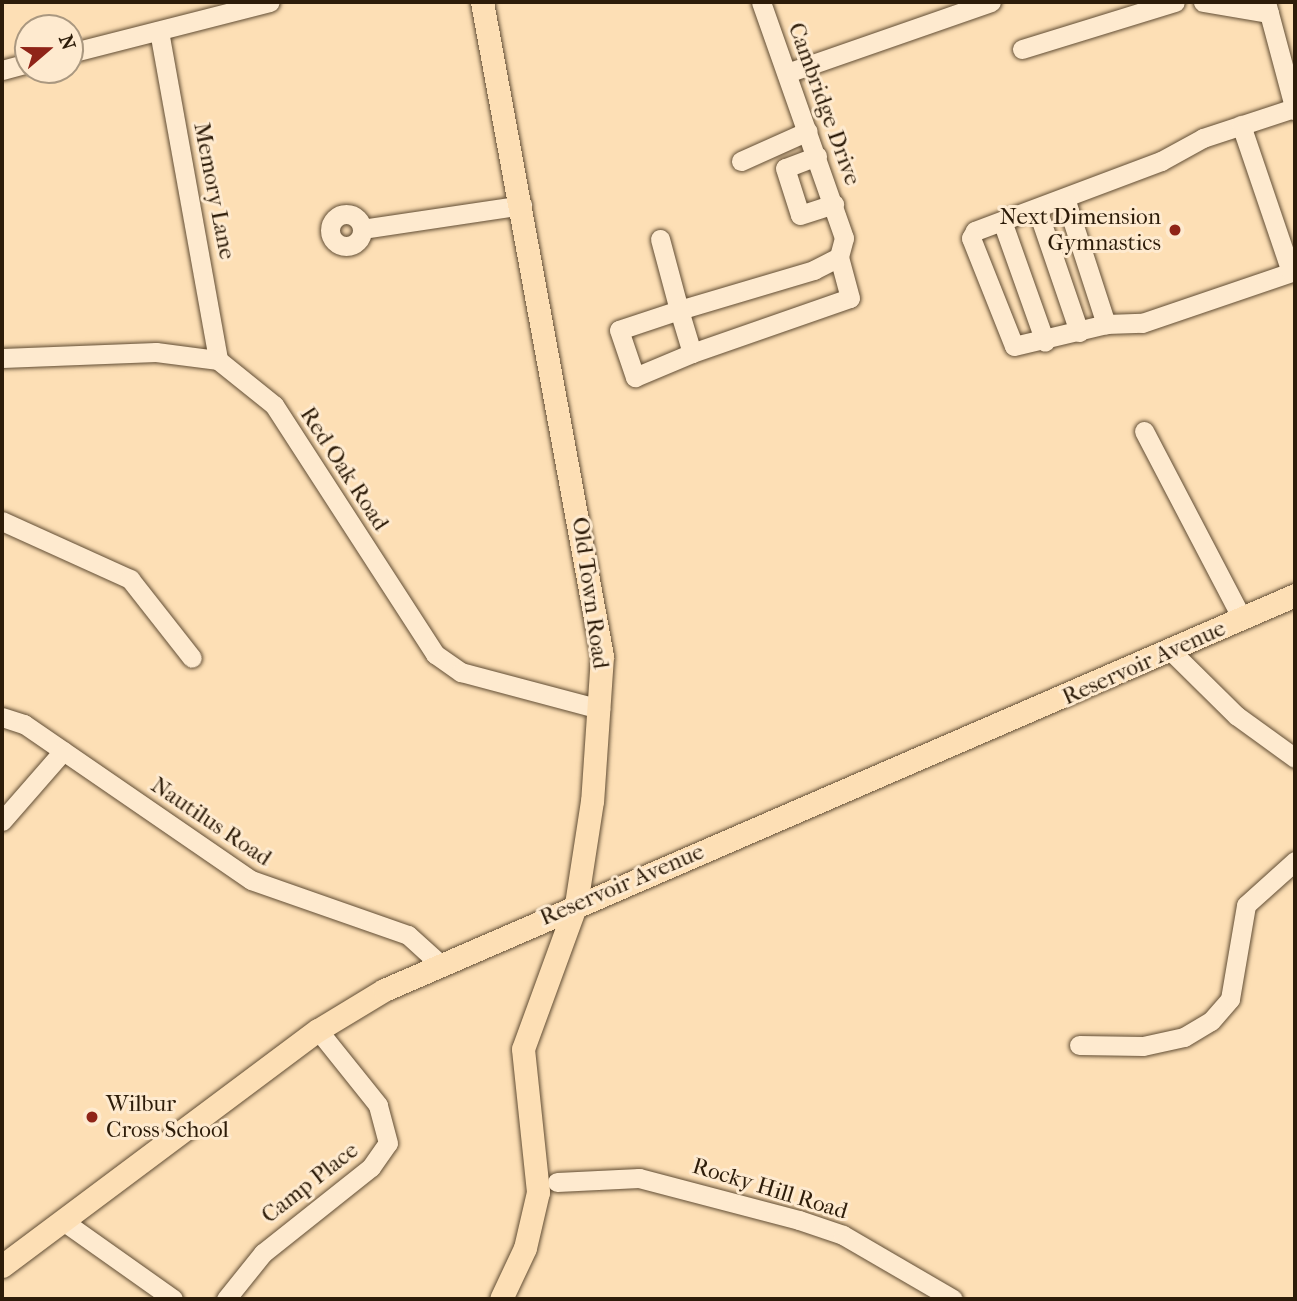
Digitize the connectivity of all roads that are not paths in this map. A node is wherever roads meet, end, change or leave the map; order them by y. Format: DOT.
graph roads {
  1 [pos="270,2"];
  2 [pos="482,2"];
  3 [pos="761,2"];
  4 [pos="991,2"];
  5 [pos="1175,2"];
  6 [pos="1203,2"];
  7 [pos="1268,7"];
  8 [pos="159,31"];
  9 [pos="84,49"];
  10 [pos="1022,49"];
  11 [pos="787,73"];
  12 [pos="1295,109"];
  13 [pos="1241,125"];
  14 [pos="808,131"];
  15 [pos="817,156"];
  16 [pos="741,161"];
  17 [pos="1065,198"];
  18 [pos="522,205"];
  19 [pos="1037,209"];
  20 [pos="838,213"];
  21 [pos="1002,221"];
  22 [pos="362,229"];
  23 [pos="660,239"];
  24 [pos="839,257"];
  25 [pos="1293,272"];
  26 [pos="680,310"];
  27 [pos="1106,324"];
  28 [pos="1079,332"];
  29 [pos="1045,342"];
  30 [pos="692,353"];
  31 [pos="2,358"];
  32 [pos="218,360"];
  33 [pos="1144,432"];
  34 [pos="2,521"];
  35 [pos="1295,596"];
  36 [pos="1242,620"];
  37 [pos="1172,652"];
  38 [pos="192,658"];
  39 [pos="600,709"];
  40 [pos="2,718"];
  41 [pos="63,751"];
  42 [pos="1295,758"];
  43 [pos="2,821"];
  44 [pos="1295,861"];
  45 [pos="576,904"];
  46 [pos="440,964"];
  47 [pos="318,1030"];
  48 [pos="1079,1045"];
  49 [pos="557,1182"];
  50 [pos="63,1221"];
  51 [pos="2,1266"];
  52 [pos="173,1299"];
  53 [pos="226,1299"];
  54 [pos="501,1299"];
  55 [pos="953,1299"];
  1 -- 8 [label="street"];
  2 -- 18 [label="main road, Old Town Road"];
  3 -- 11 [label="street, Cambridge Drive"];
  4 -- 11 [label="street"];
  5 -- 10 [label="street"];
  6 -- 7 [label="street"];
  7 -- 12 [label="street"];
  8 -- 9 [label="street"];
  8 -- 32 [label="street, Memory Lane"];
  11 -- 14 [label="street, Cambridge Drive"];
  12 -- 13 [label="street"];
  13 -- 17 [label="street"];
  13 -- 25 [label="street"];
  14 -- 15 [label="street, Cambridge Drive"];
  14 -- 16 [label="street"];
  15 -- 20 [label="street, Cambridge Drive"];
  15 -- 20 [label="street"];
  17 -- 19 [label="street"];
  17 -- 27 [label="street"];
  18 -- 22 [label="street"];
  18 -- 39 [label="main road, Old Town Road"];
  19 -- 21 [label="street"];
  19 -- 28 [label="street"];
  20 -- 24 [label="street"];
  21 -- 29 [label="street"];
  21 -- 29 [label="street"];
  23 -- 26 [label="street"];
  24 -- 26 [label="street"];
  24 -- 30 [label="street"];
  25 -- 27 [label="street"];
  26 -- 30 [label="street"];
  26 -- 30 [label="street"];
  27 -- 28 [label="street"];
  28 -- 29 [label="street"];
  31 -- 32 [label="street"];
  32 -- 39 [label="street, Red Oak Road"];
  33 -- 36 [label="street"];
  34 -- 38 [label="street"];
  35 -- 36 [label="main road, Reservoir Avenue"];
  36 -- 37 [label="main road, Reservoir Avenue"];
  37 -- 42 [label="street"];
  37 -- 45 [label="main road, Reservoir Avenue"];
  39 -- 45 [label="main road, Old Town Road"];
  40 -- 41 [label="street, Nautilus Road"];
  41 -- 43 [label="street"];
  41 -- 46 [label="street, Nautilus Road"];
  44 -- 48 [label="street"];
  45 -- 46 [label="main road, Reservoir Avenue"];
  45 -- 54 [label="main road, Old Town Road"];
  46 -- 47 [label="main road, Reservoir Avenue"];
  47 -- 50 [label="main road, Reservoir Avenue"];
  47 -- 53 [label="street, Camp Place"];
  49 -- 55 [label="street, Rocky Hill Road"];
  50 -- 51 [label="main road, Reservoir Avenue"];
  50 -- 52 [label="street"];
}
